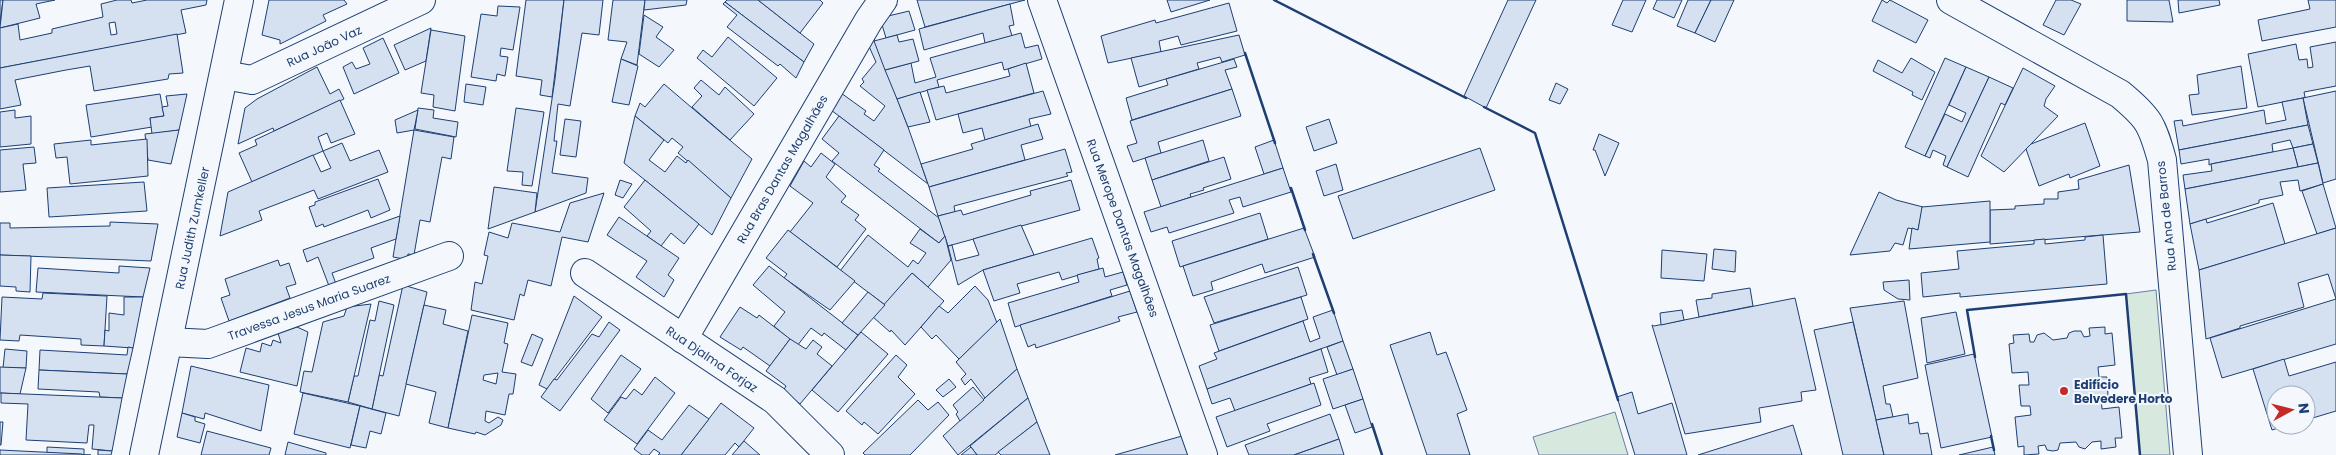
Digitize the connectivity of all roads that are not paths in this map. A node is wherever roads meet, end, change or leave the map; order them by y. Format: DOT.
graph roads {
  1 [pos="239,0"];
  2 [pos="421,0"];
  3 [pos="883,0"];
  4 [pos="1042,0"];
  5 [pos="1951,0"];
  6 [pos="224,75"];
  7 [pos="449,256"];
  8 [pos="586,273"];
  9 [pos="683,339"];
  10 [pos="168,342"];
  11 [pos="144,455"];
  12 [pos="830,455"];
  13 [pos="1203,455"];
  14 [pos="2188,455"];
  1 -- 6 [label="street, Rua Judith Zumkeller"];
  2 -- 6 [label="street, Rua João Vaz"];
  3 -- 9 [label="street, Rua Bras Dantas Magalhães"];
  4 -- 13 [label="street, Rua Merope Dantas Magalhães"];
  5 -- 14 [label="street, Rua Ana de Barros"];
  6 -- 10 [label="street, Rua Judith Zumkeller"];
  7 -- 10 [label="street, Travessa Jesus Maria Suarez"];
  8 -- 9 [label="street, Rua Djalma Forjaz"];
  9 -- 12 [label="street, Rua Djalma Forjaz"];
  10 -- 11 [label="street, Rua Judith Zumkeller"];
}
